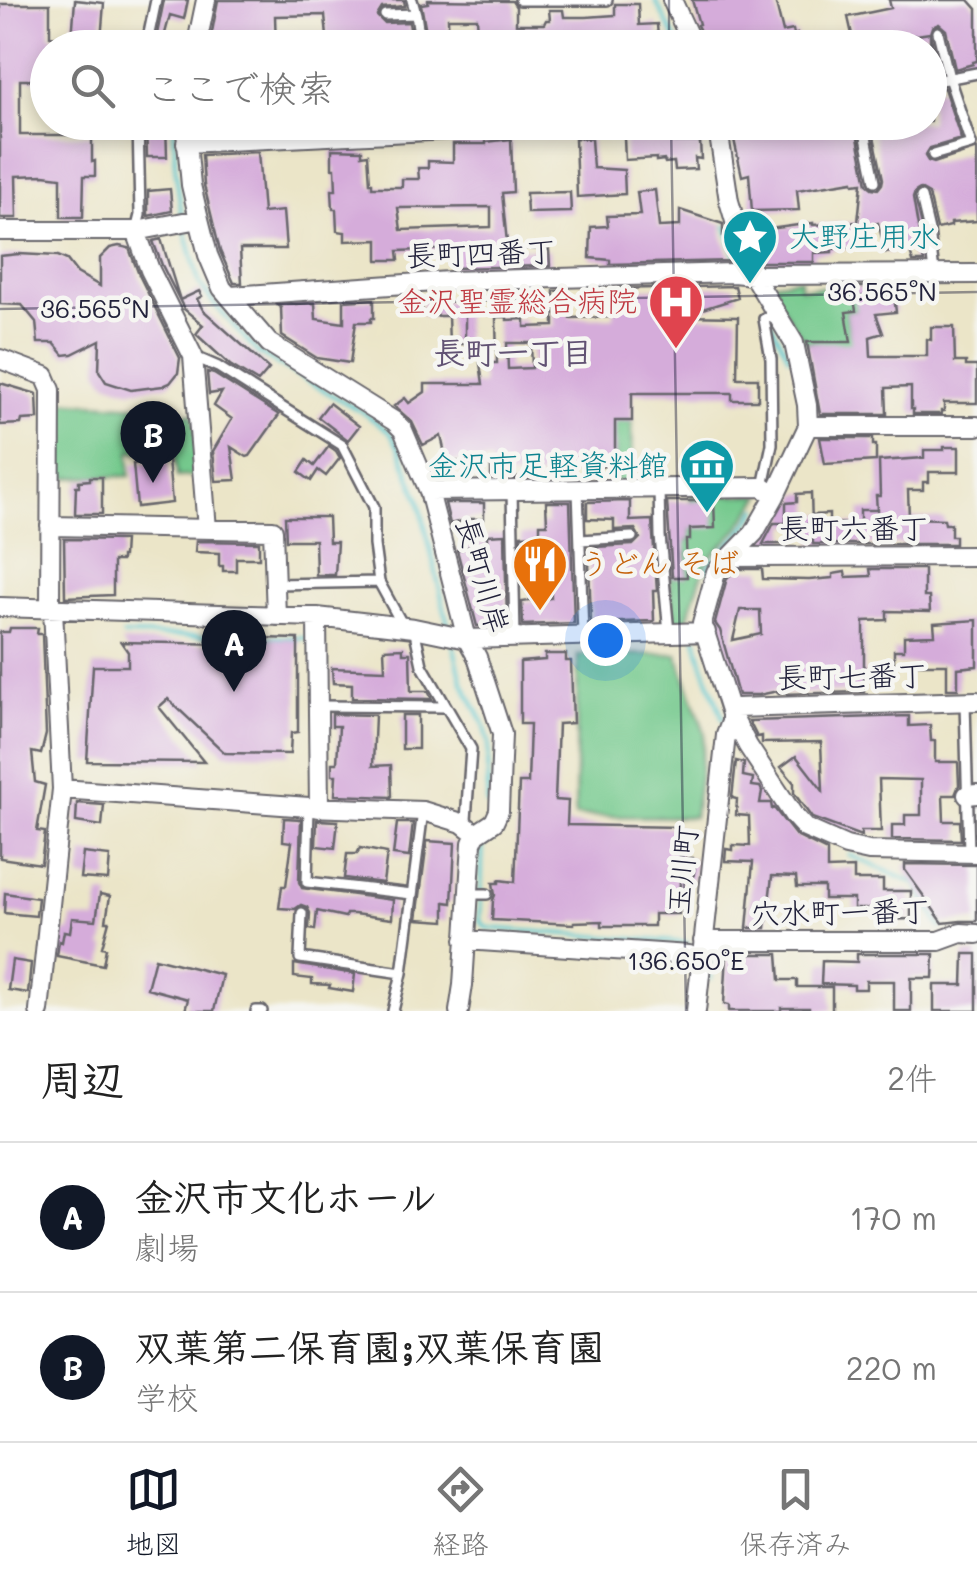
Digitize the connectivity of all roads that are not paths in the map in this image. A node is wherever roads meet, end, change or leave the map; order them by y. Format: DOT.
graph roads {
  1 [pos="153,0"];
  2 [pos="206,0"];
  3 [pos="412,0"];
  4 [pos="520,0"];
  5 [pos="608,0"];
  6 [pos="672,0"];
  7 [pos="416,14"];
  8 [pos="385,15"];
  9 [pos="149,30"];
  10 [pos="200,30"];
  11 [pos="418,30"];
  12 [pos="686,30"];
  13 [pos="947,70"];
  14 [pos="977,73"];
  15 [pos="949,78"];
  16 [pos="138,140"];
  17 [pos="186,140"];
  18 [pos="247,140"];
  19 [pos="719,140"];
  20 [pos="867,140"];
  21 [pos="186,143"];
  22 [pos="933,155"];
  23 [pos="875,181"];
  24 [pos="921,197"];
  25 [pos="188,221"];
  26 [pos="0,231"];
  27 [pos="136,231"];
  28 [pos="934,274"];
  29 [pos="977,274"];
  30 [pos="752,275"];
  31 [pos="231,296"];
  32 [pos="770,316"];
  33 [pos="193,356"];
  34 [pos="0,359"];
  35 [pos="808,426"];
  36 [pos="977,426"];
  37 [pos="659,489"];
  38 [pos="578,490"];
  39 [pos="429,491"];
  40 [pos="512,491"];
  41 [pos="769,491"];
  42 [pos="50,526"];
  43 [pos="207,528"];
  44 [pos="632,537"];
  45 [pos="580,540"];
  46 [pos="977,556"];
  47 [pos="730,557"];
  48 [pos="379,582"];
  49 [pos="276,584"];
  50 [pos="0,607"];
  51 [pos="52,608"];
  52 [pos="276,616"];
  53 [pos="317,617"];
  54 [pos="409,628"];
  55 [pos="687,632"];
  56 [pos="583,635"];
  57 [pos="515,636"];
  58 [pos="467,639"];
  59 [pos="971,702"];
  60 [pos="318,706"];
  61 [pos="446,707"];
  62 [pos="729,724"];
  63 [pos="62,789"];
  64 [pos="972,795"];
  65 [pos="314,808"];
  66 [pos="423,811"];
  67 [pos="476,834"];
  68 [pos="973,852"];
  69 [pos="412,894"];
  70 [pos="302,913"];
  71 [pos="977,934"];
  72 [pos="466,940"];
  73 [pos="703,941"];
  74 [pos="701,962"];
  75 [pos="402,972"];
  76 [pos="39,1011"];
  77 [pos="393,1011"];
  78 [pos="459,1011"];
  79 [pos="696,1011"];
  1 -- 9 [label="lane"];
  2 -- 10 [label="street"];
  3 -- 7 [label="lane"];
  4 -- 5 [label="lane"];
  6 -- 12 [label="street"];
  7 -- 8 [label="lane"];
  7 -- 11 [label="lane"];
  13 -- 15 [label="lane"];
  14 -- 15 [label="lane"];
  15 -- 22 [label="lane"];
  16 -- 27 [label="lane"];
  17 -- 21 [label="street, 長町川岸"];
  18 -- 21 [label="street"];
  19 -- 30 [label="street"];
  20 -- 23 [label="lane"];
  21 -- 25 [label="street, 長町川岸"];
  24 -- 28 [label="lane"];
  25 -- 27 [label="street"];
  25 -- 31 [label="street, 長町川岸"];
  26 -- 27 [label="street"];
  27 -- 33 [label="street"];
  28 -- 29 [label="street"];
  28 -- 30 [label="street"];
  30 -- 31 [label="street, 長町四番丁"];
  30 -- 32 [label="street"];
  31 -- 39 [label="street, 長町川岸"];
  32 -- 35 [label="street"];
  32 -- 41 [label="lane"];
  33 -- 43 [label="street"];
  33 -- 48 [label="lane"];
  34 -- 42 [label="street"];
  35 -- 36 [label="street"];
  35 -- 41 [label="street"];
  37 -- 38 [label="street"];
  37 -- 41 [label="street"];
  37 -- 55 [label="lane"];
  38 -- 40 [label="street"];
  38 -- 45 [label="lane"];
  39 -- 40 [label="street"];
  39 -- 58 [label="street, 長町川岸"];
  40 -- 57 [label="lane"];
  41 -- 47 [label="street"];
  42 -- 43 [label="street"];
  42 -- 51 [label="street"];
  43 -- 49 [label="street"];
  44 -- 45 [label="lane"];
  45 -- 56 [label="lane"];
  46 -- 47 [label="street, 長町六番丁"];
  47 -- 55 [label="street"];
  48 -- 49 [label="lane"];
  48 -- 54 [label="lane"];
  49 -- 52 [label="street"];
  50 -- 51 [label="street"];
  51 -- 52 [label="street"];
  51 -- 63 [label="street"];
  52 -- 53 [label="street"];
  53 -- 54 [label="street"];
  53 -- 60 [label="street"];
  54 -- 58 [label="street"];
  54 -- 61 [label="lane"];
  55 -- 56 [label="street"];
  55 -- 62 [label="street"];
  56 -- 57 [label="street"];
  57 -- 58 [label="street"];
  58 -- 67 [label="street, 長町川岸"];
  59 -- 62 [label="street, 長町七番丁"];
  59 -- 64 [label="lane"];
  60 -- 61 [label="lane"];
  60 -- 65 [label="street"];
  61 -- 67 [label="lane"];
  62 -- 68 [label="street"];
  62 -- 73 [label="street, 玉川町"];
  63 -- 65 [label="street"];
  63 -- 76 [label="street"];
  64 -- 68 [label="lane"];
  65 -- 66 [label="street"];
  65 -- 69 [label="lane"];
  66 -- 67 [label="street"];
  66 -- 69 [label="lane"];
  67 -- 72 [label="street, 長町川岸"];
  69 -- 75 [label="lane"];
  70 -- 75 [label="lane"];
  71 -- 73 [label="street, 穴水町一番丁"];
  72 -- 74 [label="street"];
  72 -- 78 [label="street, 長町川岸"];
  73 -- 74 [label="street, 玉川町"];
  74 -- 79 [label="street, 玉川町"];
  75 -- 77 [label="lane"];
}
